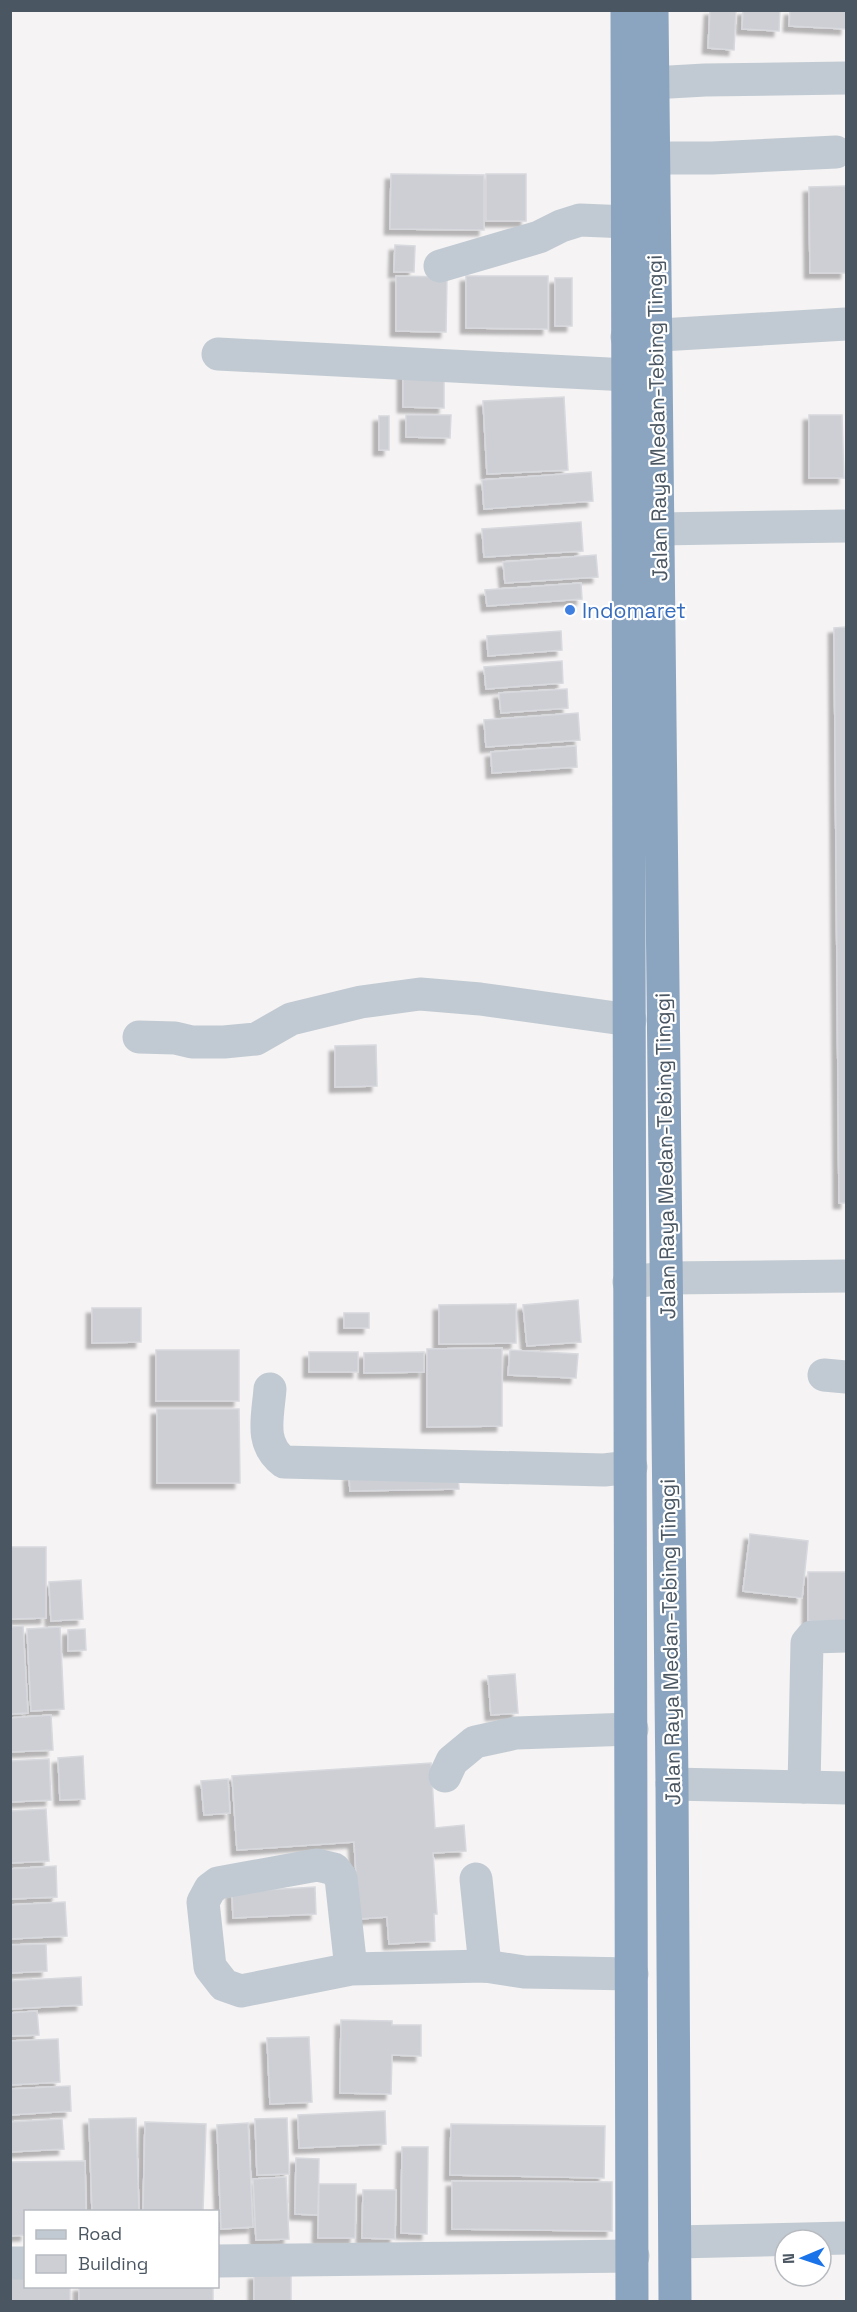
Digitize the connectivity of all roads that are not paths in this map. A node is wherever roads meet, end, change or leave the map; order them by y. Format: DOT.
graph roads {
  1 [pos="627,10"];
  2 [pos="652,10"];
  3 [pos="846,78"];
  4 [pos="652,83"];
  5 [pos="836,152"];
  6 [pos="654,158"];
  7 [pos="628,222"];
  8 [pos="440,266"];
  9 [pos="846,324"];
  10 [pos="641,336"];
  11 [pos="218,354"];
  12 [pos="628,375"];
  13 [pos="846,526"];
  14 [pos="643,531"];
  15 [pos="630,1020"];
  16 [pos="139,1037"];
  17 [pos="846,1276"];
  18 [pos="667,1278"];
  19 [pos="629,1281"];
  20 [pos="270,1389"];
  21 [pos="631,1467"];
  22 [pos="846,1636"];
  23 [pos="632,1729"];
  24 [pos="445,1776"];
  25 [pos="672,1784"];
  26 [pos="804,1787"];
  27 [pos="846,1788"];
  28 [pos="476,1878"];
  29 [pos="485,1966"];
  30 [pos="351,1969"];
  31 [pos="632,1974"];
  32 [pos="846,2238"];
  33 [pos="676,2242"];
  34 [pos="633,2256"];
  35 [pos="219,2261"];
  36 [pos="632,2301"];
  37 [pos="675,2301"];
  1 -- 7 [label="highway, Jalan Raya Medan-Tebing Tinggi"];
  2 -- 4 [label="highway, Jalan Raya Medan-Tebing Tinggi"];
  3 -- 4 [label="street"];
  4 -- 6 [label="highway, Jalan Raya Medan-Tebing Tinggi"];
  5 -- 6 [label="street"];
  6 -- 10 [label="highway, Jalan Raya Medan-Tebing Tinggi"];
  7 -- 8 [label="street"];
  7 -- 10 [label="highway, Jalan Raya Medan-Tebing Tinggi"];
  9 -- 10 [label="street"];
  10 -- 12 [label="highway, Jalan Raya Medan-Tebing Tinggi"];
  10 -- 14 [label="highway, Jalan Raya Medan-Tebing Tinggi"];
  11 -- 12 [label="street"];
  12 -- 14 [label="highway, Jalan Raya Medan-Tebing Tinggi"];
  13 -- 14 [label="street"];
  14 -- 15 [label="highway, Jalan Raya Medan-Tebing Tinggi"];
  14 -- 18 [label="highway, Jalan Raya Medan-Tebing Tinggi"];
  15 -- 16 [label="street"];
  15 -- 19 [label="highway, Jalan Raya Medan-Tebing Tinggi"];
  17 -- 18 [label="street"];
  18 -- 19 [label="street"];
  18 -- 25 [label="highway, Jalan Raya Medan-Tebing Tinggi"];
  19 -- 21 [label="highway, Jalan Raya Medan-Tebing Tinggi"];
  20 -- 21 [label="street"];
  21 -- 23 [label="highway, Jalan Raya Medan-Tebing Tinggi"];
  22 -- 26 [label="street"];
  23 -- 24 [label="street"];
  23 -- 31 [label="highway, Jalan Raya Medan-Tebing Tinggi"];
  25 -- 26 [label="street"];
  25 -- 33 [label="highway, Jalan Raya Medan-Tebing Tinggi"];
  26 -- 27 [label="street"];
  28 -- 29 [label="street"];
  29 -- 30 [label="street"];
  29 -- 31 [label="street"];
  30 -- 30 [label="street"];
  31 -- 34 [label="highway, Jalan Raya Medan-Tebing Tinggi"];
  32 -- 33 [label="street"];
  33 -- 37 [label="highway, Jalan Raya Medan-Tebing Tinggi"];
  34 -- 35 [label="street"];
  34 -- 36 [label="highway, Jalan Raya Medan-Tebing Tinggi"];
}
